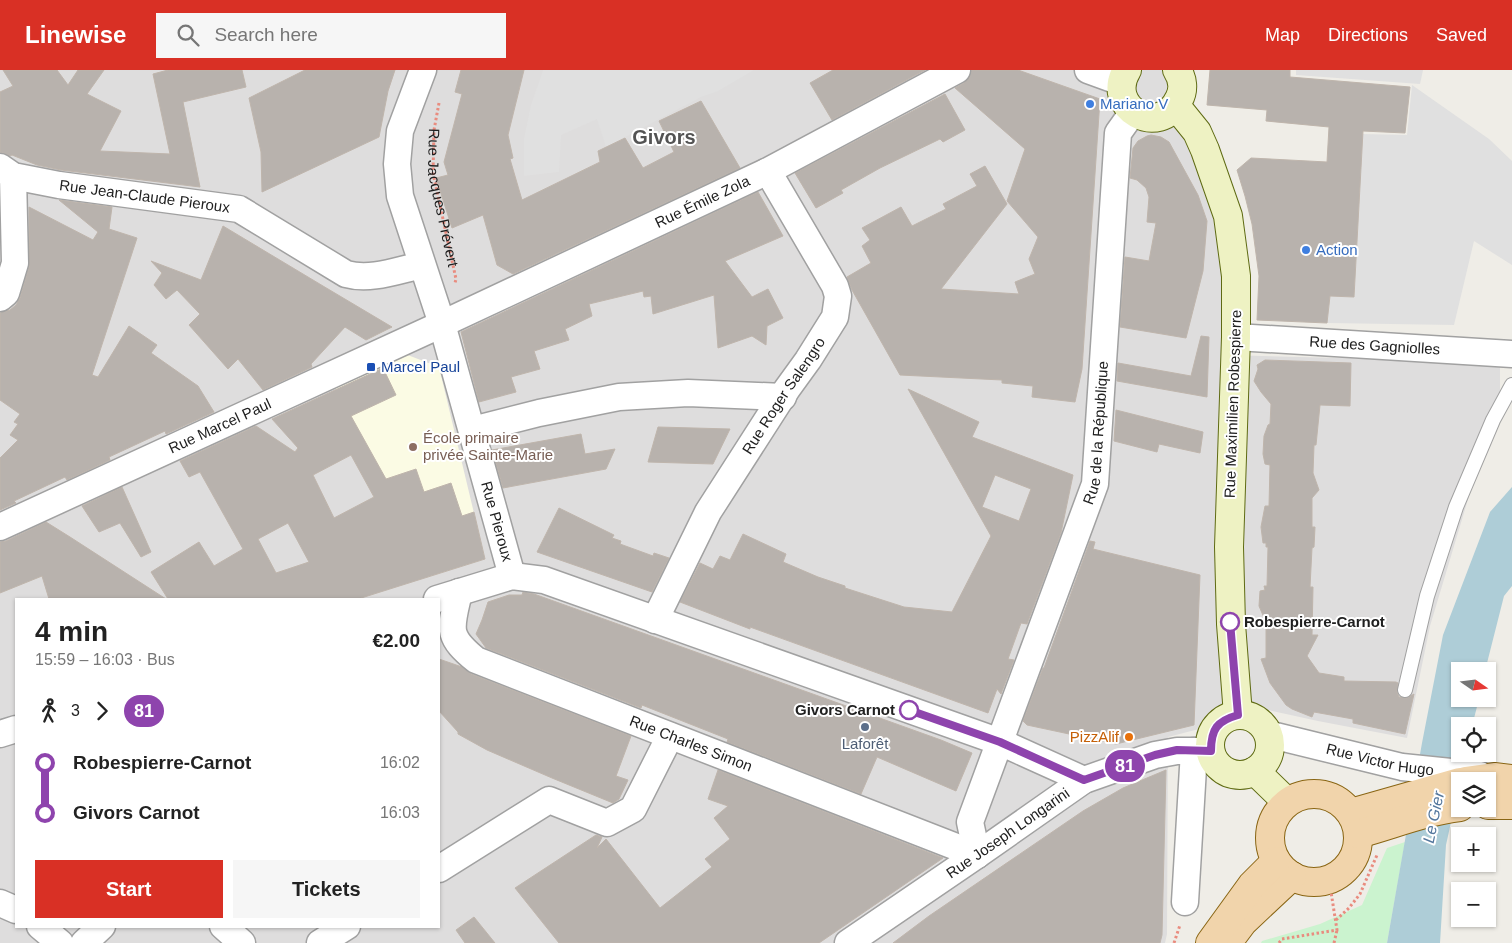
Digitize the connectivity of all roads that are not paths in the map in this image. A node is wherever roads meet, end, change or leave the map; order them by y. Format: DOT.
graph roads {
  1 [pos="423,70"];
  2 [pos="957,70"];
  3 [pos="1088,70"];
  4 [pos="1177,70"];
  5 [pos="1124,76"];
  6 [pos="1176,106"];
  7 [pos="1133,112"];
  8 [pos="6,171"];
  9 [pos="766,172"];
  10 [pos="422,265"];
  11 [pos="0,298"];
  12 [pos="442,324"];
  13 [pos="1236,337"];
  14 [pos="1512,354"];
  15 [pos="1512,385"];
  16 [pos="784,396"];
  17 [pos="472,430"];
  18 [pos="0,527"];
  19 [pos="512,576"];
  20 [pos="448,596"];
  21 [pos="655,620"];
  22 [pos="1405,690"];
  23 [pos="1238,715"];
  24 [pos="15,729"];
  25 [pos="0,734"];
  26 [pos="1268,734"];
  27 [pos="670,736"];
  28 [pos="1000,742"];
  29 [pos="1202,751"];
  30 [pos="1255,771"];
  31 [pos="1503,778"];
  32 [pos="1084,780"];
  33 [pos="1451,786"];
  34 [pos="1288,802"];
  35 [pos="1496,805"];
  36 [pos="1512,805"];
  37 [pos="1451,808"];
  38 [pos="1397,811"];
  39 [pos="1355,824"];
  40 [pos="977,855"];
  41 [pos="440,868"];
  42 [pos="1284,869"];
  43 [pos="1185,902"];
  44 [pos="0,903"];
  45 [pos="15,910"];
  46 [pos="42,928"];
  47 [pos="100,928"];
  48 [pos="225,928"];
  49 [pos="344,928"];
  50 [pos="60,943"];
  51 [pos="84,943"];
  52 [pos="242,943"];
  53 [pos="320,943"];
  54 [pos="848,943"];
  55 [pos="1210,943"];
  56 [pos="1228,943"];
  1 -- 10 [label="street"];
  2 -- 9 [label="street, Rue Émile Zola"];
  3 -- 5 [label="street"];
  4 -- 6 [label="main road"];
  5 -- 7 [label="main road"];
  6 -- 7 [label="main road"];
  6 -- 13 [label="main road, Rue Maximilien Robespierre"];
  7 -- 28 [label="street, Rue de la République"];
  8 -- 10 [label="street, Rue Jean-Claude Pieroux"];
  8 -- 11 [label="street"];
  9 -- 12 [label="street, Rue Émile Zola"];
  9 -- 16 [label="street, Rue Roger Salengro"];
  10 -- 12 [label="street, Rue Pieroux"];
  12 -- 17 [label="street, Rue Pieroux"];
  12 -- 18 [label="street, Rue Marcel Paul"];
  13 -- 14 [label="street, Rue des Gagniolles"];
  13 -- 23 [label="main road, Rue Maximilien Robespierre"];
  15 -- 22 [label="lane"];
  16 -- 17 [label="street"];
  16 -- 21 [label="street, Rue Roger Salengro"];
  17 -- 19 [label="street, Rue Pieroux"];
  19 -- 20 [label="street"];
  19 -- 21 [label="street"];
  20 -- 27 [label="street, Rue Charles Simon"];
  21 -- 28 [label="street"];
  23 -- 26 [label="main road"];
  23 -- 29 [label="main road"];
  24 -- 25 [label="street"];
  26 -- 30 [label="main road"];
  26 -- 31 [label="street, Rue Victor Hugo"];
  27 -- 40 [label="street, Rue Charles Simon"];
  27 -- 41 [label="street"];
  28 -- 32 [label="street"];
  28 -- 40 [label="street, Rue de la République"];
  29 -- 30 [label="main road"];
  29 -- 32 [label="street, Rue Joseph Longarini"];
  29 -- 43 [label="street"];
  30 -- 34 [label="main road"];
  32 -- 40 [label="street, Rue Joseph Longarini"];
  33 -- 38 [label="main road, Rue Victor Hugo"];
  34 -- 39 [label="main road"];
  34 -- 42 [label="main road"];
  35 -- 36 [label="main road"];
  37 -- 38 [label="main road, Rue Victor Hugo"];
  38 -- 39 [label="main road, Rue Victor Hugo"];
  39 -- 42 [label="main road"];
  40 -- 54 [label="street, Rue Joseph Longarini"];
  42 -- 55 [label="main road"];
  42 -- 56 [label="main road"];
  44 -- 45 [label="street"];
  46 -- 50 [label="street"];
  47 -- 51 [label="street"];
  48 -- 52 [label="street"];
  49 -- 53 [label="street"];
}
